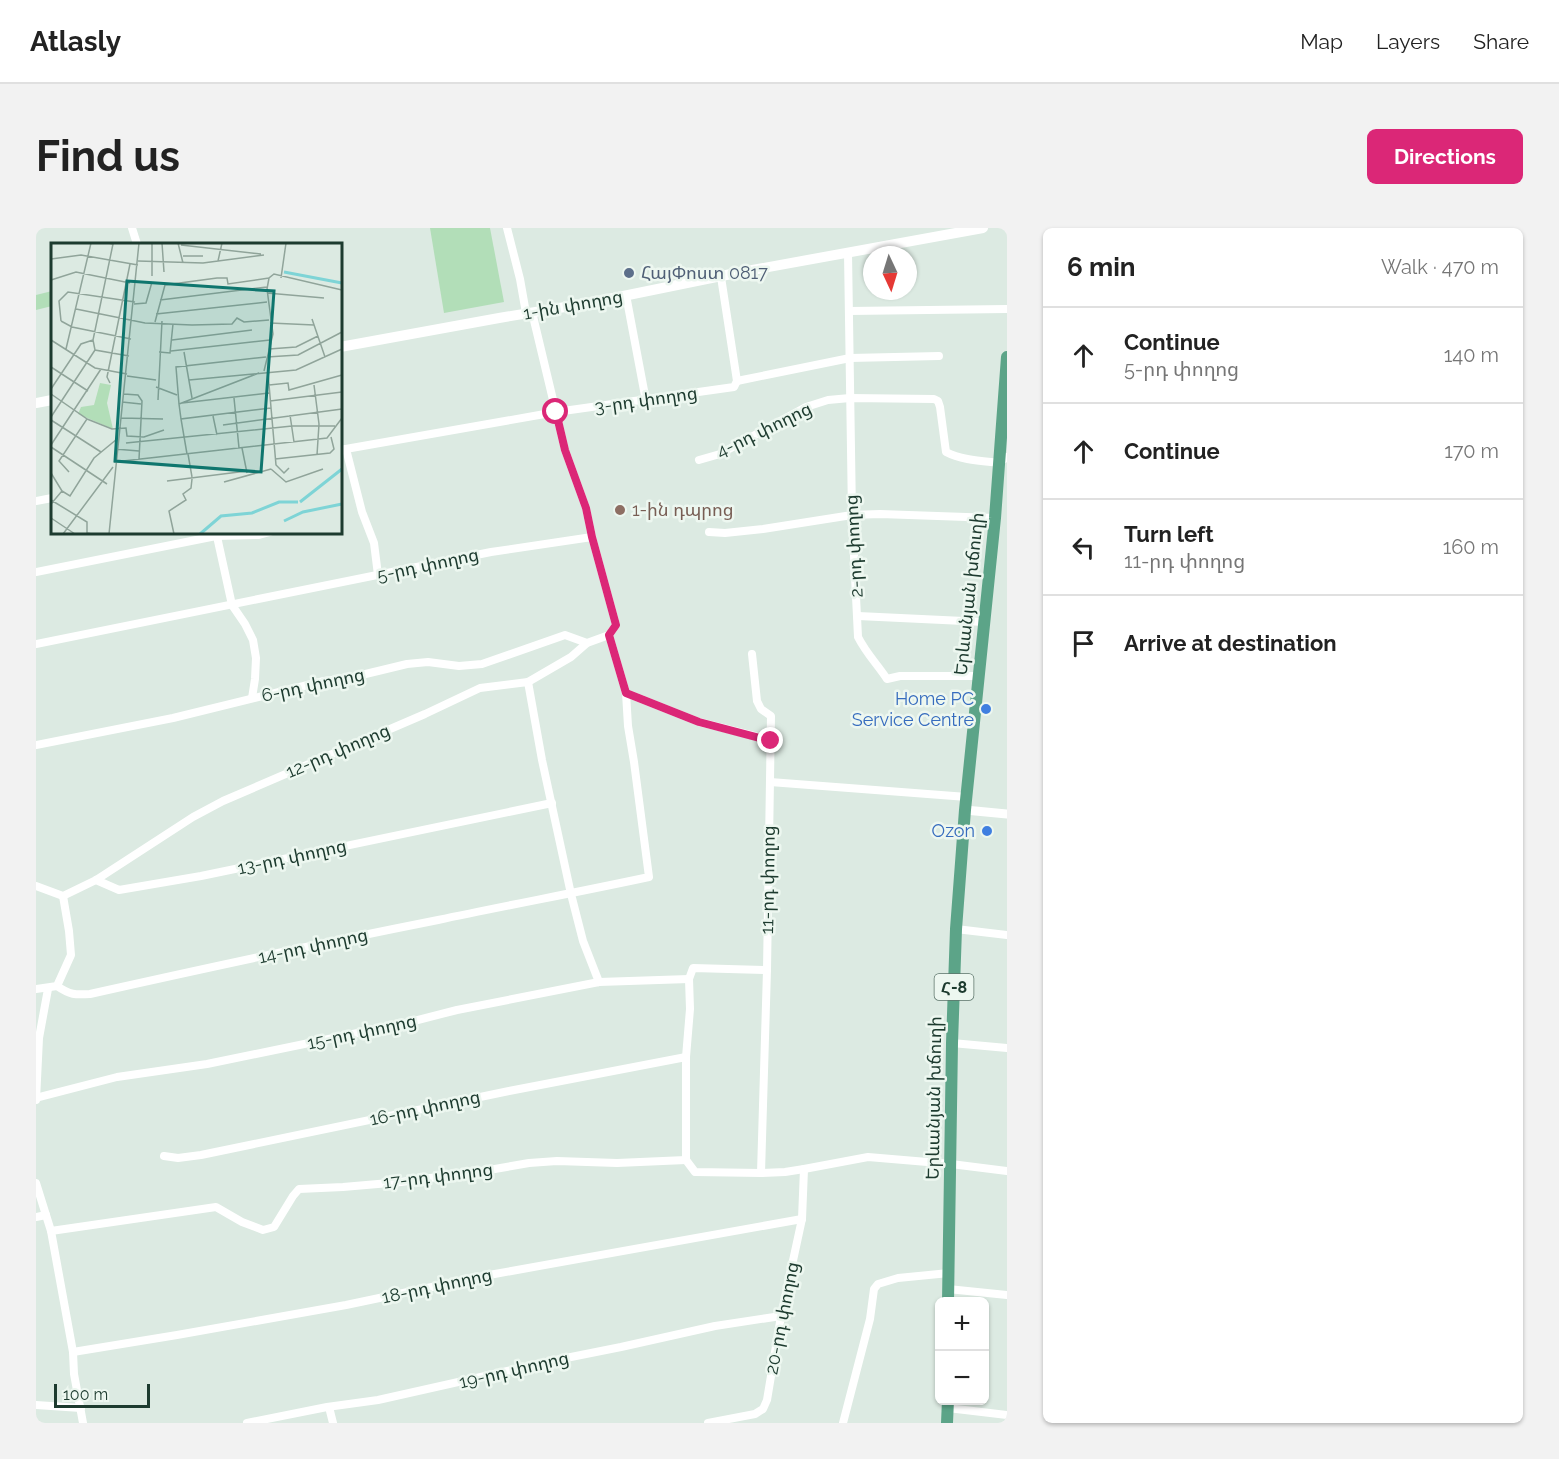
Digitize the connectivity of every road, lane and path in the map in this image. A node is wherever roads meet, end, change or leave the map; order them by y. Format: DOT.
graph roads {
  1 [pos="132,228"];
  2 [pos="507,228"];
  3 [pos="983,228"];
  4 [pos="137,243"];
  5 [pos="848,253"];
  6 [pos="721,277"];
  7 [pos="626,296"];
  8 [pos="1007,309"];
  9 [pos="849,311"];
  10 [pos="529,313"];
  11 [pos="342,347"];
  12 [pos="939,356"];
  13 [pos="1007,357"];
  14 [pos="850,358"];
  15 [pos="1006,379"];
  16 [pos="737,381"];
  17 [pos="850,398"];
  18 [pos="51,400"];
  19 [pos="646,401"];
  20 [pos="36,403"];
  21 [pos="556,412"];
  22 [pos="343,449"];
  23 [pos="699,460"];
  24 [pos="1003,460"];
  25 [pos="51,498"];
  26 [pos="36,501"];
  27 [pos="852,515"];
  28 [pos="995,518"];
  29 [pos="709,532"];
  30 [pos="216,534"];
  31 [pos="263,534"];
  32 [pos="592,537"];
  33 [pos="36,572"];
  34 [pos="378,575"];
  35 [pos="232,605"];
  36 [pos="858,616"];
  37 [pos="985,622"];
  38 [pos="609,635"];
  39 [pos="587,643"];
  40 [pos="36,644"];
  41 [pos="752,654"];
  42 [pos="979,676"];
  43 [pos="528,682"];
  44 [pos="626,693"];
  45 [pos="252,699"];
  46 [pos="771,741"];
  47 [pos="36,745"];
  48 [pos="770,782"];
  49 [pos="552,802"];
  50 [pos="966,804"];
  51 [pos="1007,814"];
  52 [pos="96,880"];
  53 [pos="36,886"];
  54 [pos="571,894"];
  55 [pos="63,896"];
  56 [pos="956,929"];
  57 [pos="1007,935"];
  58 [pos="766,970"];
  59 [pos="689,979"];
  60 [pos="599,982"];
  61 [pos="57,986"];
  62 [pos="36,989"];
  63 [pos="48,989"];
  64 [pos="37,1038"];
  65 [pos="952,1043"];
  66 [pos="1007,1048"];
  67 [pos="686,1057"];
  68 [pos="36,1099"];
  69 [pos="164,1156"];
  70 [pos="686,1160"];
  71 [pos="951,1164"];
  72 [pos="804,1169"];
  73 [pos="1007,1171"];
  74 [pos="760,1173"];
  75 [pos="36,1183"];
  76 [pos="46,1215"];
  77 [pos="36,1217"];
  78 [pos="802,1218"];
  79 [pos="51,1231"];
  80 [pos="949,1273"];
  81 [pos="948,1295"];
  82 [pos="1007,1295"];
  83 [pos="781,1316"];
  84 [pos="73,1352"];
  85 [pos="36,1405"];
  86 [pos="948,1405"];
  87 [pos="953,1405"];
  88 [pos="329,1407"];
  89 [pos="81,1408"];
  90 [pos="1007,1415"];
  91 [pos="83,1423"];
  92 [pos="247,1423"];
  93 [pos="333,1423"];
  94 [pos="708,1423"];
  95 [pos="843,1423"];
  96 [pos="947,1423"];
  1 -- 4 [label="street"];
  2 -- 10 [label="street"];
  3 -- 5 [label="main road, 1-ին փողոց"];
  5 -- 6 [label="main road, 1-ին փողոց"];
  5 -- 9 [label="street, 2-րդ փողոց"];
  6 -- 7 [label="main road, 1-ին փողոց"];
  6 -- 16 [label="street"];
  7 -- 10 [label="main road, 1-ին փողոց"];
  7 -- 19 [label="street"];
  8 -- 9 [label="street"];
  9 -- 14 [label="street, 2-րդ փողոց"];
  10 -- 11 [label="main road, 1-ին փողոց"];
  10 -- 21 [label="street"];
  12 -- 14 [label="street"];
  13 -- 15 [label="main road, Երևանյան խճուղի / Հ-8"];
  14 -- 16 [label="street"];
  14 -- 17 [label="street, 2-րդ փողոց"];
  15 -- 24 [label="main road, Երևանյան խճուղի / Հ-8"];
  16 -- 19 [label="street, 3-րդ փողոց"];
  17 -- 23 [label="street, 4-րդ փողոց"];
  17 -- 24 [label="street, 4-րդ փողոց"];
  17 -- 27 [label="street, 2-րդ փողոց"];
  18 -- 20 [label="main road"];
  19 -- 21 [label="street, 3-րդ փողոց"];
  21 -- 22 [label="street, 3-րդ փողոց"];
  21 -- 32 [label="street"];
  22 -- 34 [label="street"];
  24 -- 28 [label="main road, Երևանյան խճուղի / Հ-8"];
  25 -- 26 [label="street"];
  27 -- 28 [label="street"];
  27 -- 29 [label="street"];
  27 -- 36 [label="street, 2-րդ փողոց"];
  28 -- 37 [label="main road, Երևանյան խճուղի / Հ-8"];
  30 -- 31 [label="street"];
  30 -- 33 [label="street"];
  30 -- 35 [label="street"];
  32 -- 34 [label="street, 5-րդ փողոց"];
  32 -- 38 [label="street"];
  34 -- 35 [label="street, 5-րդ փողոց"];
  35 -- 40 [label="street, 5-րդ փողոց"];
  35 -- 45 [label="street"];
  36 -- 37 [label="street"];
  36 -- 42 [label="street, 2-րդ փողոց"];
  37 -- 42 [label="main road, Երևանյան խճուղի / Հ-8"];
  38 -- 39 [label="street"];
  38 -- 44 [label="street"];
  39 -- 43 [label="street, 12-րդ փողոց"];
  39 -- 45 [label="street, 6-րդ փողոց"];
  41 -- 46 [label="street, 11-րդ փողոց"];
  42 -- 50 [label="main road, Երևանյան խճուղի / Հ-8"];
  43 -- 49 [label="street"];
  43 -- 52 [label="street, 12-րդ փողոց"];
  44 -- 46 [label="street"];
  44 -- 54 [label="street, 14-րդ փողոց"];
  45 -- 47 [label="street, 6-րդ փողոց"];
  46 -- 48 [label="street, 11-րդ փողոց"];
  48 -- 50 [label="street"];
  48 -- 58 [label="street, 11-րդ փողոց"];
  49 -- 52 [label="street, 13-րդ փողոց"];
  49 -- 54 [label="street"];
  50 -- 51 [label="street"];
  50 -- 56 [label="main road, Երևանյան խճուղի / Հ-8"];
  52 -- 55 [label="street"];
  53 -- 55 [label="street"];
  54 -- 60 [label="street"];
  54 -- 61 [label="street, 14-րդ փողոց"];
  55 -- 61 [label="street"];
  56 -- 57 [label="street"];
  56 -- 65 [label="main road, Երևանյան խճուղի / Հ-8"];
  58 -- 59 [label="street"];
  58 -- 74 [label="street, 11-րդ փողոց"];
  59 -- 60 [label="street, 15-րդ փողոց"];
  59 -- 67 [label="street"];
  60 -- 68 [label="street, 15-րդ փողոց"];
  61 -- 63 [label="street"];
  62 -- 63 [label="street"];
  63 -- 64 [label="street"];
  64 -- 68 [label="street"];
  65 -- 66 [label="street"];
  65 -- 71 [label="main road, Երևանյան խճուղի / Հ-8"];
  67 -- 69 [label="street, 16-րդ փողոց"];
  67 -- 70 [label="street"];
  70 -- 74 [label="street"];
  70 -- 79 [label="street, 17-րդ փողոց"];
  71 -- 72 [label="street"];
  71 -- 73 [label="street"];
  71 -- 80 [label="main road, Երևանյան խճուղի / Հ-8"];
  72 -- 74 [label="street"];
  72 -- 78 [label="street, 20-րդ փողոց"];
  75 -- 76 [label="street"];
  76 -- 77 [label="street"];
  76 -- 79 [label="street"];
  78 -- 83 [label="street, 20-րդ փողոց"];
  78 -- 84 [label="street, 18-րդ փողոց"];
  79 -- 84 [label="street"];
  80 -- 81 [label="main road, Երևանյան խճուղի / Հ-8"];
  80 -- 95 [label="street"];
  81 -- 82 [label="street"];
  83 -- 88 [label="street, 19-րդ փողոց"];
  83 -- 94 [label="street, 20-րդ փողոց"];
  84 -- 89 [label="street"];
  85 -- 89 [label="street"];
  86 -- 96 [label="main road"];
  87 -- 90 [label="street"];
  88 -- 92 [label="street, 19-րդ փողոց"];
  88 -- 93 [label="street"];
  89 -- 91 [label="street"];
}
